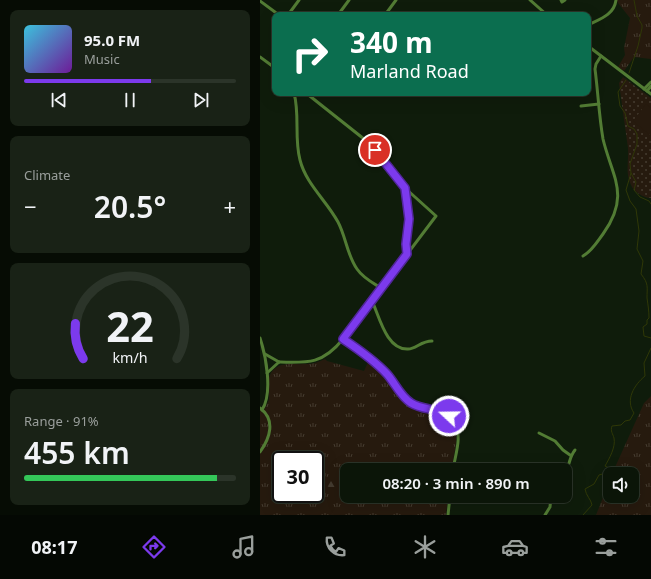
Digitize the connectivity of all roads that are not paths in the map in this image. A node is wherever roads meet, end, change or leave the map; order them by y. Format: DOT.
graph roads {
  1 [pos="299,0"];
  2 [pos="349,0"];
  3 [pos="396,0"];
  4 [pos="530,0"];
  5 [pos="561,0"];
  6 [pos="565,0"];
  7 [pos="616,0"];
  8 [pos="260,1"];
  9 [pos="275,12"];
  10 [pos="290,12"];
  11 [pos="340,12"];
  12 [pos="387,12"];
  13 [pos="544,12"];
  14 [pos="591,23"];
  15 [pos="591,48"];
  16 [pos="602,56"];
  17 [pos="260,57"];
  18 [pos="272,66"];
  19 [pos="651,82"];
  20 [pos="651,86"];
  21 [pos="646,90"];
  22 [pos="651,94"];
  23 [pos="294,96"];
  24 [pos="310,96"];
  25 [pos="599,104"];
  26 [pos="581,106"];
  27 [pos="405,188"];
  28 [pos="407,254"];
  29 [pos="583,256"];
  30 [pos="381,288"];
  31 [pos="372,301"];
  32 [pos="260,338"];
  33 [pos="343,339"];
  34 [pos="432,341"];
  35 [pos="265,354"];
  36 [pos="279,362"];
  37 [pos="267,373"];
  38 [pos="261,409"];
  39 [pos="539,433"];
  40 [pos="575,450"];
  41 [pos="260,452"];
  42 [pos="570,455"];
  43 [pos="453,463"];
  44 [pos="569,463"];
  45 [pos="449,503"];
  46 [pos="551,503"];
  47 [pos="448,515"];
  48 [pos="545,515"];
  1 -- 10 [label="street"];
  2 -- 11 [label="street"];
  3 -- 12 [label="street"];
  4 -- 13 [label="street"];
  5 -- 6 [label="street"];
  7 -- 14 [label="street"];
  8 -- 9 [label="street"];
  15 -- 16 [label="street"];
  16 -- 21 [label="street"];
  16 -- 25 [label="street"];
  17 -- 18 [label="street"];
  19 -- 21 [label="street"];
  20 -- 21 [label="street"];
  21 -- 22 [label="street"];
  23 -- 30 [label="street"];
  24 -- 27 [label="street"];
  25 -- 26 [label="street"];
  25 -- 29 [label="street"];
  27 -- 28 [label="street"];
  27 -- 28 [label="street"];
  28 -- 30 [label="street"];
  30 -- 31 [label="street"];
  31 -- 33 [label="street"];
  31 -- 34 [label="street"];
  32 -- 35 [label="street"];
  33 -- 36 [label="street"];
  33 -- 43 [label="street"];
  35 -- 36 [label="street"];
  35 -- 37 [label="street"];
  36 -- 37 [label="street"];
  37 -- 38 [label="street"];
  38 -- 41 [label="street"];
  39 -- 42 [label="street"];
  40 -- 42 [label="street"];
  42 -- 44 [label="street"];
  45 -- 47 [label="street"];
  46 -- 48 [label="street"];
}
